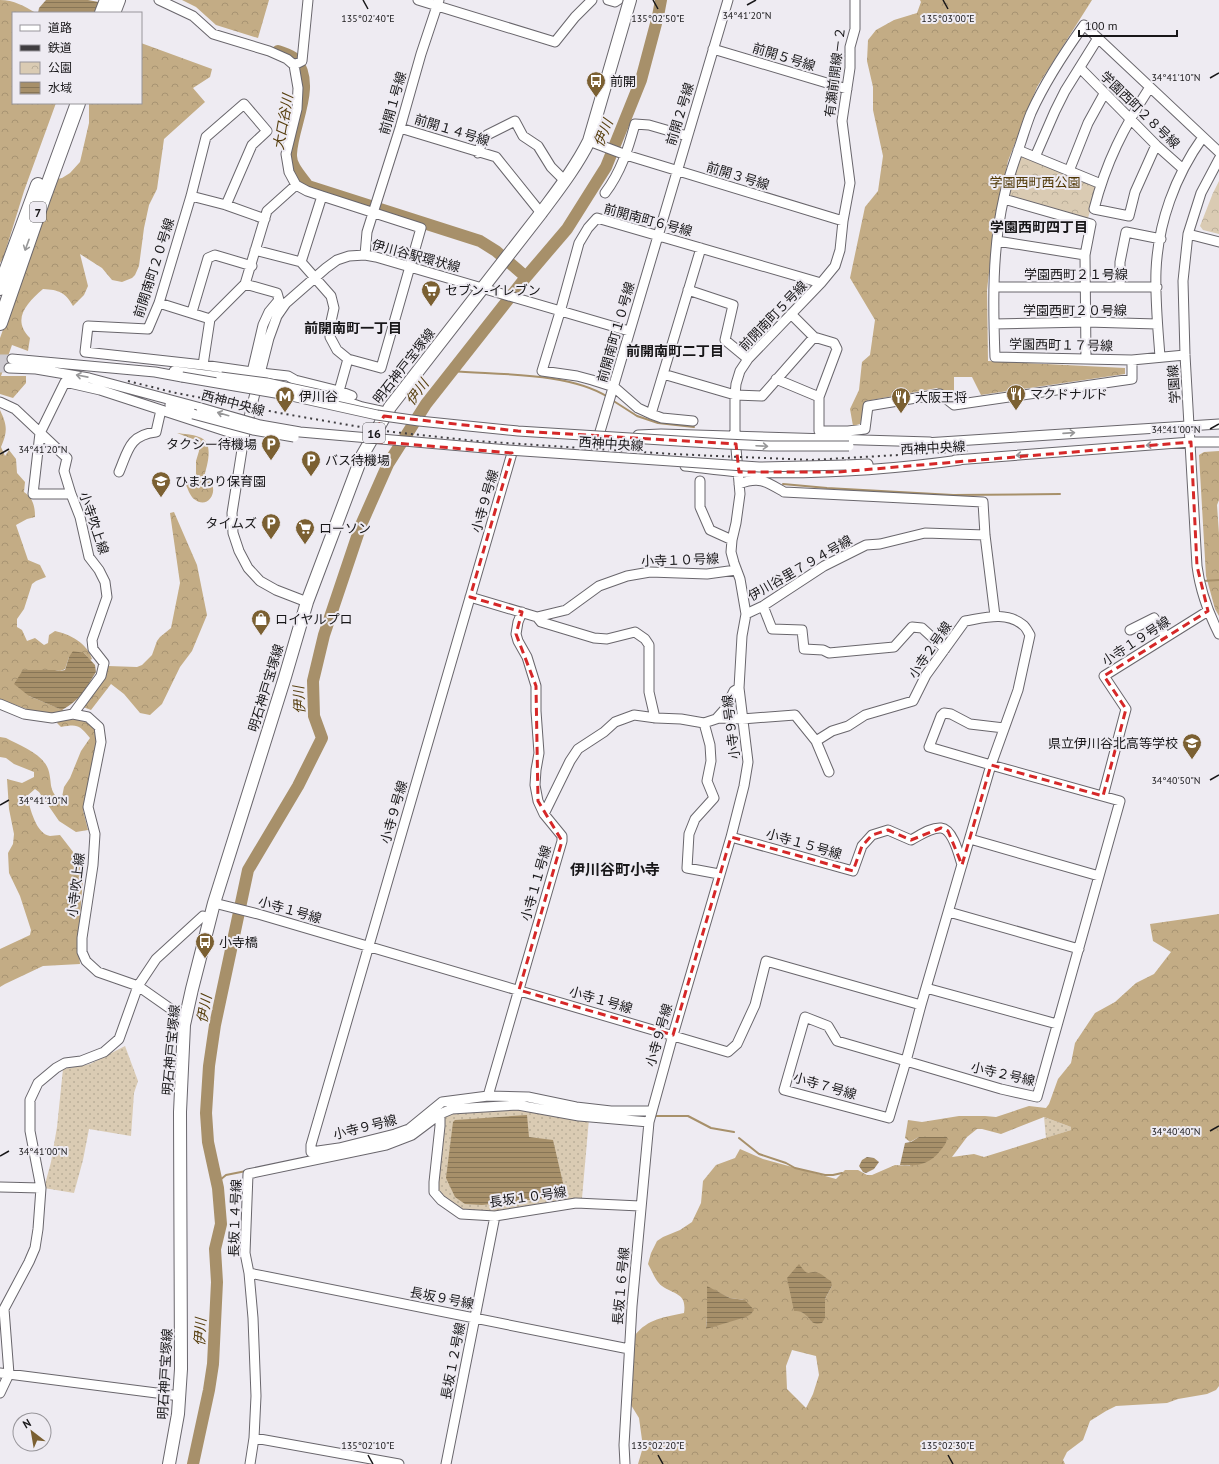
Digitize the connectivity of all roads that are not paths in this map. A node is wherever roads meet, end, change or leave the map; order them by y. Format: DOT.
graph roads {
  1 [pos="107,0"];
  2 [pos="118,0"];
  3 [pos="159,0"];
  4 [pos="308,0"];
  5 [pos="418,0"];
  6 [pos="592,0"];
  7 [pos="608,0"];
  8 [pos="618,0"];
  9 [pos="630,0"];
  10 [pos="728,0"];
  11 [pos="855,0"];
  12 [pos="438,3"];
  13 [pos="102,12"];
  14 [pos="113,12"];
  15 [pos="1098,38"];
  16 [pos="713,49"];
  17 [pos="297,64"];
  18 [pos="1080,68"];
  19 [pos="1150,87"];
  20 [pos="847,90"];
  21 [pos="1104,94"];
  22 [pos="68,104"];
  23 [pos="78,104"];
  24 [pos="1130,118"];
  25 [pos="400,128"];
  26 [pos="687,136"];
  27 [pos="1203,137"];
  28 [pos="592,142"];
  29 [pos="1156,145"];
  30 [pos="1018,150"];
  31 [pos="478,152"];
  32 [pos="1219,152"];
  33 [pos="626,156"];
  34 [pos="1035,157"];
  35 [pos="1219,159"];
  36 [pos="1183,169"];
  37 [pos="676,170"];
  38 [pos="1069,171"];
  39 [pos="565,181"];
  40 [pos="1100,184"];
  41 [pos="296,185"];
  42 [pos="605,193"];
  43 [pos="191,196"];
  44 [pos="322,196"];
  45 [pos="1004,199"];
  46 [pos="226,205"];
  47 [pos="374,208"];
  48 [pos="541,213"];
  49 [pos="265,219"];
  50 [pos="843,221"];
  51 [pos="1188,234"];
  52 [pos="657,236"];
  53 [pos="1161,239"];
  54 [pos="997,241"];
  55 [pos="1219,242"];
  56 [pos="701,248"];
  57 [pos="256,250"];
  58 [pos="365,255"];
  59 [pos="1086,255"];
  60 [pos="301,262"];
  61 [pos="252,266"];
  62 [pos="410,267"];
  63 [pos="315,277"];
  64 [pos="245,284"];
  65 [pos="821,284"];
  66 [pos="994,287"];
  67 [pos="1086,287"];
  68 [pos="1120,287"];
  69 [pos="1156,287"];
  70 [pos="0,288"];
  71 [pos="486,289"];
  72 [pos="688,290"];
  73 [pos="159,303"];
  74 [pos="192,312"];
  75 [pos="560,312"];
  76 [pos="791,314"];
  77 [pos="210,318"];
  78 [pos="1087,322"];
  79 [pos="0,323"];
  80 [pos="994,324"];
  81 [pos="1157,324"];
  82 [pos="629,331"];
  83 [pos="814,337"];
  84 [pos="1185,355"];
  85 [pos="1160,357"];
  86 [pos="348,359"];
  87 [pos="748,359"];
  88 [pos="1086,359"];
  89 [pos="1132,360"];
  90 [pos="203,365"];
  91 [pos="91,366"];
  92 [pos="260,373"];
  93 [pos="663,374"];
  94 [pos="776,379"];
  95 [pos="107,382"];
  96 [pos="613,389"];
  97 [pos="337,394"];
  98 [pos="735,395"];
  99 [pos="352,396"];
  100 [pos="819,397"];
  101 [pos="0,402"];
  102 [pos="161,410"];
  103 [pos="391,413"];
  104 [pos="651,414"];
  105 [pos="693,421"];
  106 [pos="1219,424"];
  107 [pos="1190,425"];
  108 [pos="40,433"];
  109 [pos="599,435"];
  110 [pos="244,437"];
  111 [pos="735,437"];
  112 [pos="374,441"];
  113 [pos="930,442"];
  114 [pos="1191,442"];
  115 [pos="1219,442"];
  116 [pos="512,453"];
  117 [pos="960,460"];
  118 [pos="119,472"];
  119 [pos="739,472"];
  120 [pos="700,481"];
  121 [pos="740,484"];
  122 [pos="71,494"];
  123 [pos="985,535"];
  124 [pos="732,540"];
  125 [pos="736,570"];
  126 [pos="470,597"];
  127 [pos="307,602"];
  128 [pos="763,606"];
  129 [pos="1208,611"];
  130 [pos="522,612"];
  131 [pos="746,614"];
  132 [pos="995,616"];
  133 [pos="537,617"];
  134 [pos="1130,630"];
  135 [pos="1219,634"];
  136 [pos="1166,637"];
  137 [pos="945,649"];
  138 [pos="739,688"];
  139 [pos="0,704"];
  140 [pos="73,714"];
  141 [pos="655,718"];
  142 [pos="717,718"];
  143 [pos="742,719"];
  144 [pos="704,723"];
  145 [pos="1004,728"];
  146 [pos="816,742"];
  147 [pos="991,765"];
  148 [pos="829,772"];
  149 [pos="1103,796"];
  150 [pos="544,814"];
  151 [pos="731,837"];
  152 [pos="970,839"];
  153 [pos="962,865"];
  154 [pos="719,874"];
  155 [pos="1099,876"];
  156 [pos="219,905"];
  157 [pos="949,912"];
  158 [pos="210,918"];
  159 [pos="369,947"];
  160 [pos="1079,949"];
  161 [pos="138,986"];
  162 [pos="926,988"];
  163 [pos="519,990"];
  164 [pos="921,1005"];
  165 [pos="186,1019"];
  166 [pos="1057,1024"];
  167 [pos="673,1035"];
  168 [pos="906,1061"];
  169 [pos="488,1096"];
  170 [pos="537,1103"];
  171 [pos="652,1111"];
  172 [pos="440,1114"];
  173 [pos="649,1122"];
  174 [pos="311,1157"];
  175 [pos="0,1187"];
  176 [pos="40,1188"];
  177 [pos="640,1206"];
  178 [pos="495,1216"];
  179 [pos="249,1273"];
  180 [pos="475,1318"];
  181 [pos="629,1349"];
  182 [pos="4,1373"];
  183 [pos="0,1393"];
  184 [pos="180,1396"];
  185 [pos="254,1438"];
  186 [pos="360,1461"];
  187 [pos="168,1464"];
  188 [pos="250,1464"];
  189 [pos="399,1464"];
  190 [pos="446,1464"];
  191 [pos="626,1464"];
  1 -- 13 [label="highway"];
  2 -- 14 [label="highway"];
  3 -- 17 [label="street"];
  4 -- 17 [label="street"];
  5 -- 12 [label="street"];
  6 -- 12 [label="street"];
  7 -- 8 [label="street"];
  9 -- 28 [label="main road, 明石神戸宝塚線 / 16"];
  10 -- 16 [label="street, 前開２号線"];
  11 -- 20 [label="street, 有瀬前開線－２"];
  12 -- 25 [label="street, 前開１号線"];
  15 -- 18 [label="street"];
  15 -- 19 [label="street, 学園西町１７号線"];
  15 -- 30 [label="street, 学園西町１７号線"];
  16 -- 20 [label="street, 前開５号線"];
  16 -- 26 [label="street, 前開２号線"];
  17 -- 41 [label="street"];
  18 -- 21 [label="street, 学園西町２８号線"];
  18 -- 34 [label="street"];
  19 -- 24 [label="street"];
  19 -- 27 [label="street, 学園西町１７号線"];
  20 -- 50 [label="street, 有瀬前開線－２"];
  21 -- 24 [label="street, 学園西町２８号線"];
  21 -- 38 [label="street"];
  22 -- 70 [label="highway, 7"];
  23 -- 79 [label="highway, 7, one-way"];
  24 -- 29 [label="street, 学園西町２８号線"];
  24 -- 40 [label="street"];
  25 -- 31 [label="street, 前開１４号線"];
  25 -- 47 [label="street, 前開１号線"];
  26 -- 33 [label="street"];
  26 -- 37 [label="street, 前開２号線"];
  27 -- 32 [label="street, 学園西町１７号線"];
  27 -- 36 [label="street"];
  28 -- 33 [label="street, 前開３号線"];
  28 -- 39 [label="main road, 明石神戸宝塚線 / 16"];
  29 -- 36 [label="street, 学園西町２８号線"];
  29 -- 40 [label="street"];
  30 -- 34 [label="street"];
  30 -- 45 [label="street, 学園西町１７号線"];
  31 -- 39 [label="street"];
  31 -- 48 [label="street, 前開１４号線"];
  33 -- 37 [label="street, 前開３号線"];
  33 -- 42 [label="street"];
  34 -- 38 [label="street"];
  35 -- 51 [label="street, 学園線"];
  36 -- 53 [label="street"];
  37 -- 50 [label="street, 前開３号線"];
  37 -- 52 [label="street, 前開２号線"];
  38 -- 40 [label="street"];
  39 -- 48 [label="main road, 明石神戸宝塚線 / 16"];
  41 -- 44 [label="street"];
  41 -- 49 [label="street"];
  43 -- 46 [label="street"];
  43 -- 46 [label="street, 前開南町２０号線"];
  43 -- 73 [label="street, 前開南町２０号線"];
  44 -- 47 [label="street"];
  44 -- 60 [label="street"];
  45 -- 54 [label="street, 学園西町１７号線"];
  45 -- 59 [label="street"];
  46 -- 49 [label="street"];
  47 -- 58 [label="street, 前開１号線"];
  47 -- 62 [label="street"];
  48 -- 71 [label="main road, 明石神戸宝塚線 / 16"];
  49 -- 57 [label="street"];
  50 -- 65 [label="street, 有瀬前開線－２"];
  51 -- 55 [label="street"];
  51 -- 84 [label="street, 学園線"];
  52 -- 56 [label="street, 前開南町６号線"];
  52 -- 75 [label="street, 前開南町６号線"];
  52 -- 82 [label="street, 前開南町１０号線"];
  53 -- 68 [label="street"];
  53 -- 69 [label="street"];
  54 -- 59 [label="street"];
  54 -- 66 [label="street, 学園西町１７号線"];
  56 -- 65 [label="street, 前開南町６号線"];
  56 -- 72 [label="street"];
  57 -- 60 [label="street"];
  57 -- 61 [label="street"];
  58 -- 62 [label="street, 伊川谷駅環状線"];
  58 -- 63 [label="street, 伊川谷駅環状線"];
  59 -- 67 [label="street"];
  60 -- 63 [label="street"];
  61 -- 64 [label="street"];
  61 -- 74 [label="street"];
  62 -- 71 [label="street, 伊川谷駅環状線"];
  62 -- 86 [label="street"];
  63 -- 86 [label="street"];
  63 -- 92 [label="street, 伊川谷駅環状線"];
  64 -- 77 [label="street"];
  64 -- 90 [label="street, 前開南町２０号線"];
  65 -- 76 [label="street, 前開南町５号線"];
  66 -- 67 [label="street, 学園西町２１号線"];
  66 -- 80 [label="street, 学園西町１７号線"];
  67 -- 68 [label="street, 学園西町２１号線"];
  67 -- 78 [label="street"];
  68 -- 69 [label="street, 学園西町２１号線"];
  69 -- 81 [label="street"];
  71 -- 75 [label="street, 伊川谷駅環状線"];
  71 -- 103 [label="main road, 明石神戸宝塚線 / 16"];
  72 -- 87 [label="street"];
  72 -- 93 [label="street"];
  73 -- 74 [label="street"];
  73 -- 90 [label="street, 前開南町２０号線"];
  74 -- 77 [label="street"];
  75 -- 82 [label="street, 伊川谷駅環状線"];
  75 -- 96 [label="street, 前開南町６号線"];
  76 -- 83 [label="street"];
  76 -- 87 [label="street, 前開南町５号線"];
  77 -- 90 [label="street"];
  78 -- 80 [label="street, 学園西町２０号線"];
  78 -- 81 [label="street, 学園西町２０号線"];
  78 -- 88 [label="street"];
  80 -- 88 [label="street, 学園西町１７号線"];
  81 -- 85 [label="street"];
  82 -- 96 [label="street, 前開南町１０号線"];
  83 -- 94 [label="street"];
  83 -- 100 [label="street"];
  84 -- 85 [label="street, 学園西町１７号線"];
  84 -- 107 [label="street, 学園線"];
  85 -- 89 [label="street, 学園西町１７号線"];
  86 -- 97 [label="street"];
  87 -- 98 [label="street, 前開南町５号線"];
  88 -- 89 [label="street, 学園西町１７号線"];
  89 -- 100 [label="street"];
  95 -- 91 [label="street, 西神中央線, one-way"];
  91 -- 97 [label="street, bridge"];
  91 -- 113 [label="street, 西神中央線, one-way, bridge"];
  92 -- 97 [label="street"];
  92 -- 110 [label="street, 伊川谷駅環状線"];
  93 -- 98 [label="street"];
  93 -- 104 [label="street"];
  94 -- 98 [label="street"];
  94 -- 100 [label="street"];
  95 -- 112 [label="street, 西神中央線, bridge"];
  117 -- 95 [label="street, 西神中央線, one-way, bridge"];
  96 -- 104 [label="street, 前開南町６号線"];
  96 -- 109 [label="street, 前開南町１０号線"];
  97 -- 99 [label="street"];
  97 -- 103 [label="street, 西神中央線"];
  98 -- 111 [label="street, 前開南町５号線"];
  101 -- 108 [label="street, 小寺吹上線"];
  102 -- 108 [label="street"];
  102 -- 110 [label="street"];
  102 -- 118 [label="street"];
  103 -- 109 [label="street, 西神中央線, bridge"];
  103 -- 112 [label="main road, 明石神戸宝塚線 / 16"];
  104 -- 105 [label="street, 前開南町６号線"];
  106 -- 107 [label="street, 西神中央線"];
  113 -- 107 [label="street, 西神中央線, one-way"];
  107 -- 114 [label="street, 学園線"];
  108 -- 122 [label="street, 小寺吹上線"];
  108 -- 122 [label="street"];
  109 -- 111 [label="street, 西神中央線"];
  110 -- 127 [label="street, 伊川谷駅環状線"];
  111 -- 113 [label="street, 西神中央線"];
  111 -- 119 [label="street, 前開南町５号線"];
  112 -- 116 [label="street, 西神中央線, bridge"];
  112 -- 127 [label="main road, 明石神戸宝塚線 / 16"];
  114 -- 115 [label="street, 西神中央線"];
  114 -- 117 [label="street, 西神中央線, one-way"];
  114 -- 129 [label="street, 学園線"];
  116 -- 119 [label="street, 西神中央線"];
  116 -- 126 [label="street, 小寺９号線"];
  117 -- 119 [label="street, 西神中央線"];
  119 -- 121 [label="street, 小寺９号線"];
  120 -- 124 [label="street"];
  121 -- 123 [label="street"];
  121 -- 124 [label="street, 小寺９号線"];
  122 -- 140 [label="street, 小寺吹上線"];
  123 -- 128 [label="street, 伊川谷里７９４号線"];
  123 -- 132 [label="street"];
  124 -- 125 [label="street, 小寺９号線"];
  125 -- 131 [label="street, 小寺９号線"];
  125 -- 133 [label="street, 小寺１０号線"];
  126 -- 130 [label="street"];
  126 -- 159 [label="street, 小寺９号線"];
  127 -- 156 [label="main road, 明石神戸宝塚線 / 16"];
  128 -- 131 [label="street, 伊川谷里７９４号線"];
  128 -- 137 [label="street"];
  129 -- 135 [label="street, 学園線"];
  129 -- 136 [label="street, 小寺１９号線"];
  130 -- 133 [label="street"];
  130 -- 150 [label="street, 小寺１１号線"];
  131 -- 138 [label="street, 小寺９号線"];
  132 -- 137 [label="street, 小寺２号線"];
  132 -- 145 [label="street, 小寺２号線"];
  133 -- 141 [label="street"];
  134 -- 136 [label="street"];
  136 -- 149 [label="street, 小寺１９号線"];
  137 -- 146 [label="street, 小寺２号線"];
  138 -- 142 [label="street"];
  138 -- 143 [label="street, 小寺９号線"];
  139 -- 140 [label="street, 小寺吹上線"];
  140 -- 161 [label="street, 小寺吹上線"];
  141 -- 144 [label="street"];
  141 -- 150 [label="street"];
  142 -- 143 [label="street"];
  142 -- 144 [label="street"];
  143 -- 146 [label="street"];
  143 -- 151 [label="street, 小寺９号線"];
  144 -- 154 [label="street"];
  145 -- 147 [label="street, 小寺２号線"];
  145 -- 147 [label="street"];
  146 -- 148 [label="street"];
  147 -- 149 [label="street, 小寺２号線"];
  147 -- 152 [label="street, 小寺２号線"];
  149 -- 155 [label="street, 小寺２号線"];
  150 -- 163 [label="street, 小寺１１号線"];
  151 -- 153 [label="street, 小寺１５号線"];
  151 -- 154 [label="street, 小寺９号線"];
  152 -- 153 [label="street, 小寺２号線"];
  152 -- 155 [label="street"];
  153 -- 157 [label="street, 小寺２号線"];
  154 -- 167 [label="street, 小寺９号線"];
  155 -- 160 [label="street, 小寺２号線"];
  156 -- 158 [label="main road, 明石神戸宝塚線 / 16"];
  156 -- 159 [label="street, 小寺１号線"];
  157 -- 160 [label="street"];
  157 -- 162 [label="street, 小寺２号線"];
  158 -- 161 [label="street"];
  158 -- 165 [label="main road, 明石神戸宝塚線 / 16"];
  159 -- 163 [label="street, 小寺１号線"];
  159 -- 174 [label="street, 小寺９号線"];
  160 -- 166 [label="street, 小寺２号線"];
  161 -- 165 [label="street, 小寺吹上線"];
  161 -- 176 [label="street"];
  162 -- 164 [label="street, 小寺２号線"];
  162 -- 166 [label="street"];
  163 -- 167 [label="street, 小寺１号線"];
  163 -- 169 [label="street, 小寺１１号線"];
  164 -- 167 [label="street, 小寺１号線"];
  164 -- 168 [label="street, 小寺２号線"];
  165 -- 184 [label="main road, 明石神戸宝塚線 / 16"];
  166 -- 168 [label="street, 小寺２号線"];
  167 -- 171 [label="street, 小寺９号線"];
  168 -- 168 [label="street, 小寺７号線"];
  169 -- 170 [label="street, 小寺９号線"];
  169 -- 174 [label="street, 小寺９号線"];
  170 -- 171 [label="street, 小寺９号線"];
  170 -- 172 [label="street"];
  170 -- 173 [label="street"];
  171 -- 173 [label="street, 長坂１６号線"];
  172 -- 174 [label="street, 長坂１４号線"];
  172 -- 178 [label="street, 長坂１０号線"];
  173 -- 177 [label="street, 長坂１６号線"];
  174 -- 179 [label="street, 長坂１４号線"];
  175 -- 176 [label="street"];
  176 -- 182 [label="street"];
  177 -- 178 [label="street, 長坂１０号線"];
  177 -- 181 [label="street, 長坂１６号線"];
  178 -- 180 [label="street, 長坂１２号線"];
  179 -- 180 [label="street, 長坂９号線"];
  179 -- 185 [label="street, 長坂１４号線"];
  180 -- 181 [label="street, 長坂９号線"];
  180 -- 190 [label="street, 長坂１２号線"];
  181 -- 191 [label="street, 長坂１６号線"];
  182 -- 183 [label="street"];
  182 -- 184 [label="street"];
  184 -- 187 [label="main road, 明石神戸宝塚線 / 16"];
  185 -- 186 [label="street"];
  185 -- 188 [label="street, 長坂１４号線"];
  186 -- 189 [label="street"];
}
